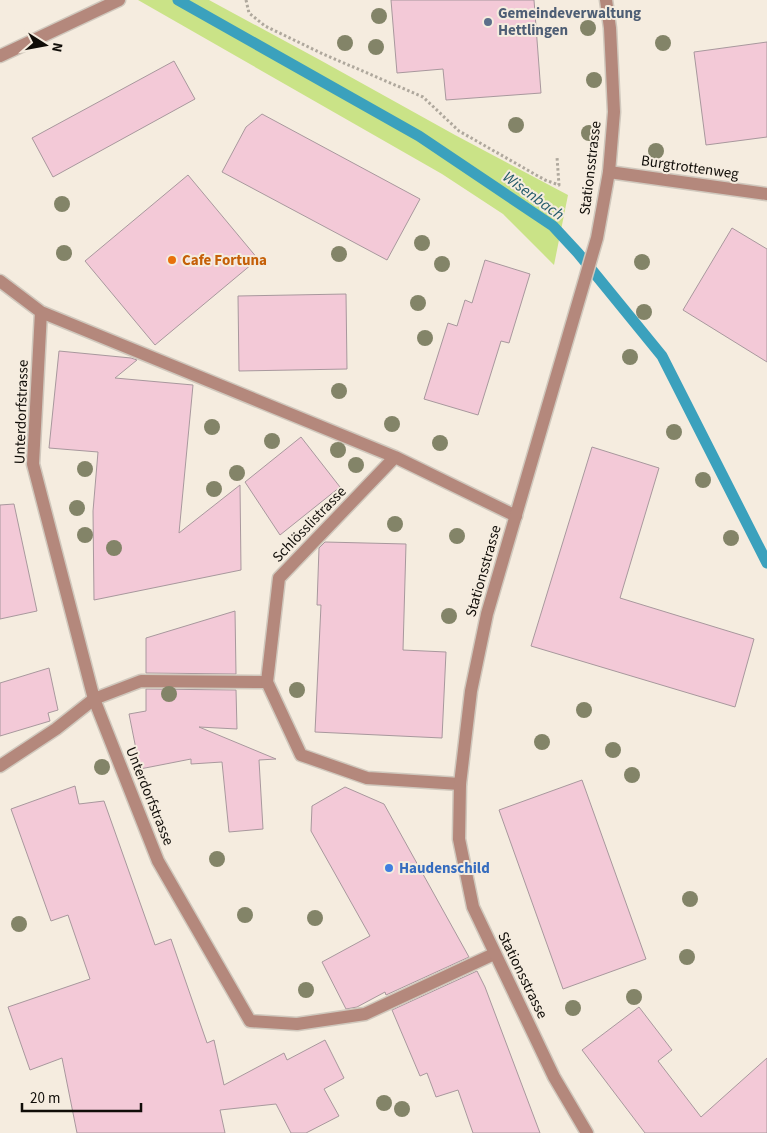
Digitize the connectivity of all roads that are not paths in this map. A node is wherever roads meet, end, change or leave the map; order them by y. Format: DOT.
graph roads {
  1 [pos="119,0"];
  2 [pos="606,0"];
  3 [pos="0,56"];
  4 [pos="609,172"];
  5 [pos="767,194"];
  6 [pos="0,281"];
  7 [pos="41,312"];
  8 [pos="395,457"];
  9 [pos="516,516"];
  10 [pos="267,682"];
  11 [pos="94,700"];
  12 [pos="0,766"];
  13 [pos="460,784"];
  14 [pos="494,954"];
  15 [pos="587,1133"];
  1 -- 3 [label="street"];
  2 -- 4 [label="street, Stationsstrasse"];
  4 -- 5 [label="street, Burgtrottenweg"];
  4 -- 9 [label="street, Stationsstrasse"];
  6 -- 7 [label="street"];
  7 -- 8 [label="street"];
  7 -- 11 [label="street, Unterdorfstrasse"];
  8 -- 9 [label="street"];
  8 -- 10 [label="street, Schlösslistrasse"];
  9 -- 13 [label="street, Stationsstrasse"];
  10 -- 11 [label="street"];
  10 -- 13 [label="street"];
  11 -- 12 [label="street"];
  11 -- 14 [label="street, Unterdorfstrasse"];
  13 -- 14 [label="street, Stationsstrasse"];
  14 -- 15 [label="street, Stationsstrasse"];
}
